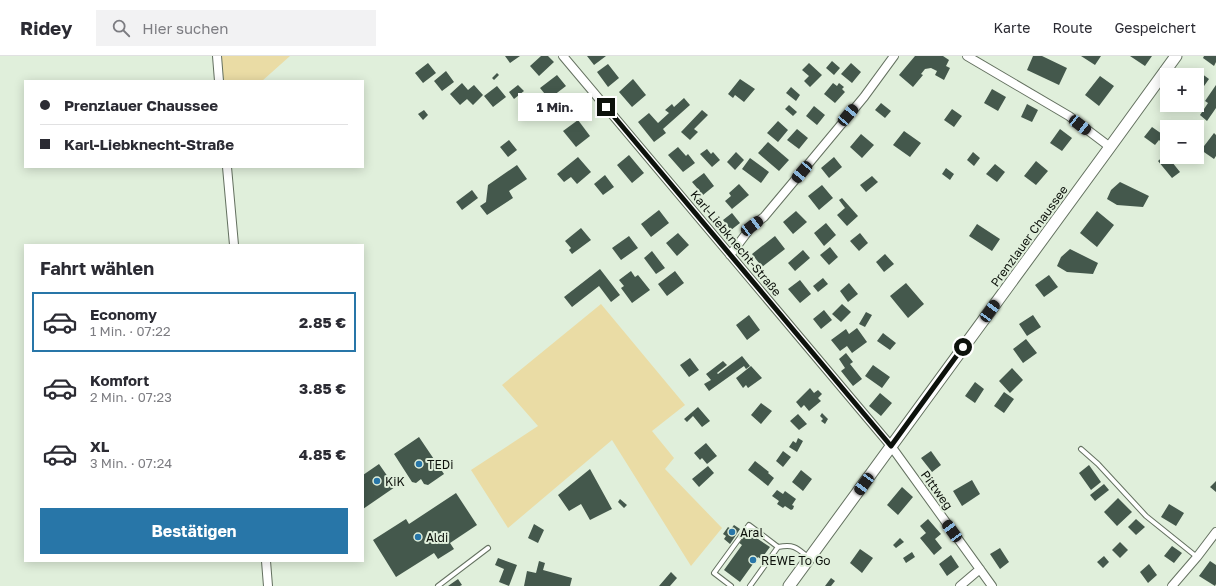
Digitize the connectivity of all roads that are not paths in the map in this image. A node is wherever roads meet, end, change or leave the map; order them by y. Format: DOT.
graph roads {
  1 [pos="217,56"];
  2 [pos="563,56"];
  3 [pos="894,56"];
  4 [pos="968,56"];
  5 [pos="1176,56"];
  6 [pos="219,80"];
  7 [pos="1110,148"];
  8 [pos="227,168"];
  9 [pos="234,244"];
  10 [pos="730,255"];
  11 [pos="891,446"];
  12 [pos="1081,449"];
  13 [pos="1216,532"];
  14 [pos="735,543"];
  15 [pos="740,547"];
  16 [pos="778,547"];
  17 [pos="488,548"];
  18 [pos="1197,557"];
  19 [pos="810,558"];
  20 [pos="266,562"];
  21 [pos="980,569"];
  22 [pos="268,586"];
  23 [pos="438,586"];
  24 [pos="731,586"];
  25 [pos="750,586"];
  26 [pos="789,586"];
  27 [pos="960,586"];
  28 [pos="992,586"];
  29 [pos="1172,586"];
  1 -- 6 [label="street"];
  2 -- 10 [label="street, Karl-Liebknecht-Straße"];
  3 -- 10 [label="street"];
  4 -- 7 [label="street"];
  5 -- 7 [label="main road, Prenzlauer Chaussee"];
  7 -- 11 [label="main road, Prenzlauer Chaussee"];
  8 -- 9 [label="street"];
  10 -- 11 [label="street, Karl-Liebknecht-Straße"];
  11 -- 19 [label="main road, Prenzlauer Chaussee"];
  11 -- 21 [label="street, Pittweg"];
  12 -- 18 [label="lane"];
  13 -- 18 [label="street"];
  14 -- 15 [label="lane"];
  14 -- 16 [label="lane"];
  14 -- 24 [label="lane"];
  16 -- 19 [label="lane"];
  16 -- 25 [label="lane"];
  17 -- 23 [label="lane"];
  18 -- 29 [label="street"];
  19 -- 26 [label="main road, Prenzlauer Chaussee"];
  20 -- 22 [label="street"];
  21 -- 27 [label="street"];
  21 -- 28 [label="street, Pittweg"];
}
